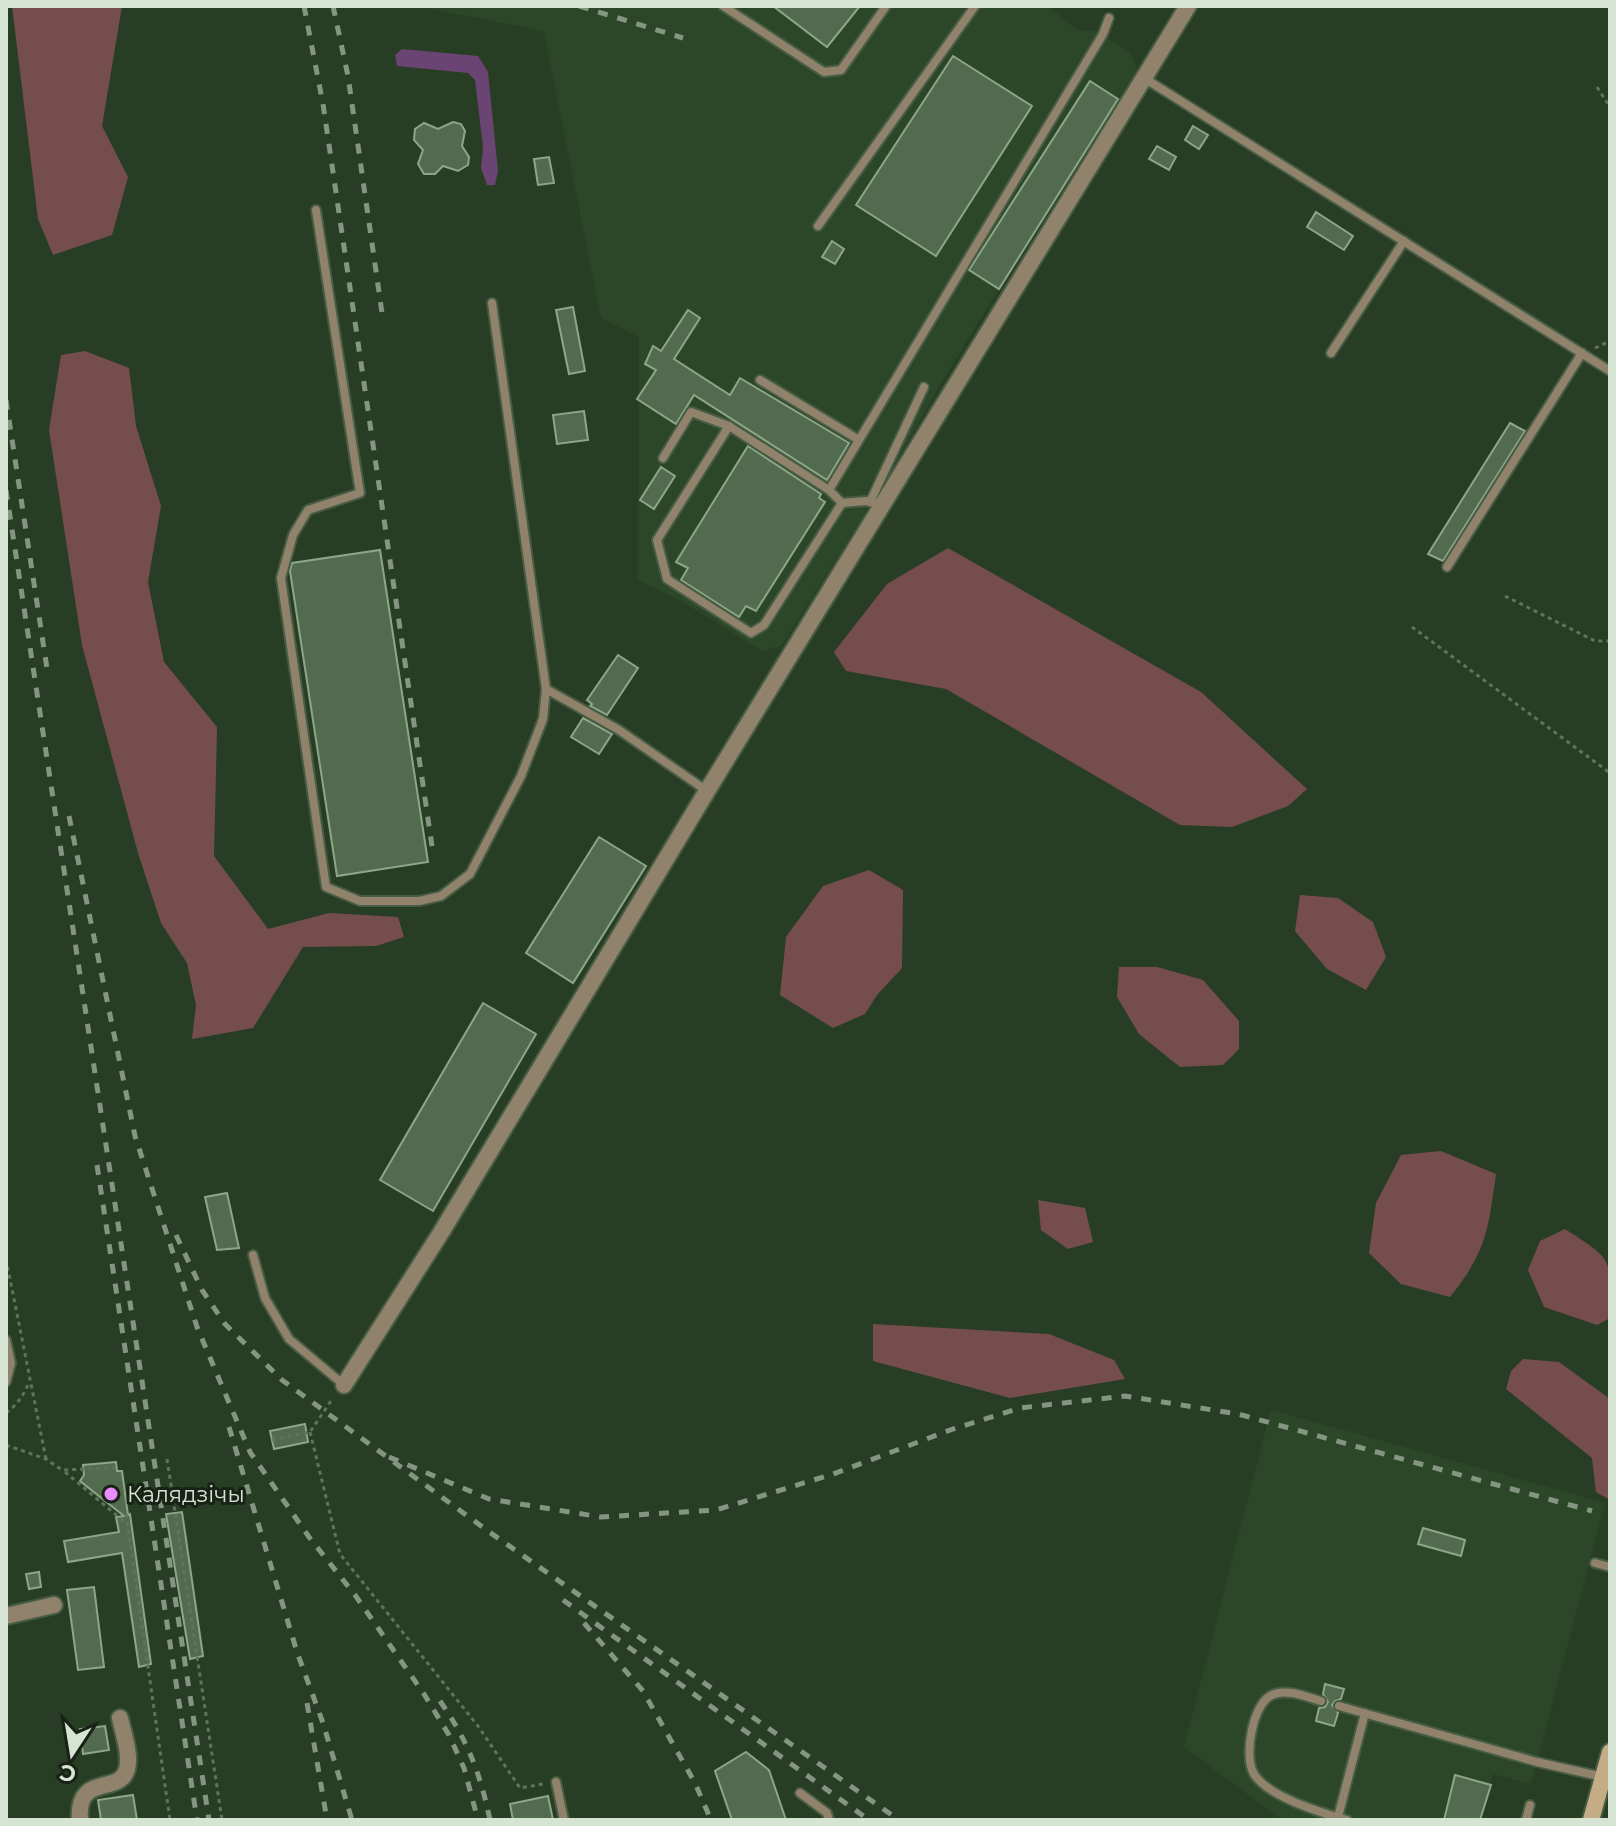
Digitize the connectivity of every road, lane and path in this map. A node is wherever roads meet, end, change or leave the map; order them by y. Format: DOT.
graph roads {
  1 [pos="723,6"];
  2 [pos="886,6"];
  3 [pos="975,6"];
  4 [pos="1188,6"];
  5 [pos="1109,18"];
  6 [pos="1144,78"];
  7 [pos="1597,87"];
  8 [pos="1610,107"];
  9 [pos="316,210"];
  10 [pos="818,226"];
  11 [pos="1404,241"];
  12 [pos="492,303"];
  13 [pos="1331,353"];
  14 [pos="1582,353"];
  15 [pos="1610,371"];
  16 [pos="760,380"];
  17 [pos="924,387"];
  18 [pos="729,426"];
  19 [pos="859,440"];
  20 [pos="663,458"];
  21 [pos="829,490"];
  22 [pos="842,503"];
  23 [pos="877,503"];
  24 [pos="1447,567"];
  25 [pos="1505,596"];
  26 [pos="1412,627"];
  27 [pos="1610,641"];
  28 [pos="546,689"];
  29 [pos="1610,773"];
  30 [pos="707,791"];
  31 [pos="253,1255"];
  32 [pos="6,1259"];
  33 [pos="6,1340"];
  34 [pos="30,1378"];
  35 [pos="6,1382"];
  36 [pos="344,1385"];
  37 [pos="6,1413"];
  38 [pos="310,1432"];
  39 [pos="272,1440"];
  40 [pos="6,1445"];
  41 [pos="46,1459"];
  42 [pos="167,1459"];
  43 [pos="116,1468"];
  44 [pos="63,1470"];
  45 [pos="126,1514"];
  46 [pos="127,1524"];
  47 [pos="1595,1563"];
  48 [pos="1610,1567"];
  49 [pos="54,1605"];
  50 [pos="6,1616"];
  51 [pos="1321,1701"];
  52 [pos="1339,1706"];
  53 [pos="1365,1713"];
  54 [pos="120,1718"];
  55 [pos="1610,1752"];
  56 [pos="1603,1777"];
  57 [pos="556,1782"];
  58 [pos="800,1793"];
  59 [pos="1530,1805"];
  60 [pos="1343,1819"];
  61 [pos="80,1820"];
  62 [pos="170,1820"];
  63 [pos="222,1820"];
  64 [pos="564,1820"];
  65 [pos="829,1820"];
  66 [pos="1526,1820"];
  67 [pos="1591,1820"];
  1 -- 2 [label="lane"];
  3 -- 10 [label="lane"];
  4 -- 6 [label="street"];
  5 -- 19 [label="lane"];
  6 -- 11 [label="lane"];
  6 -- 23 [label="street"];
  7 -- 8 [label="path"];
  9 -- 28 [label="lane"];
  11 -- 13 [label="lane"];
  11 -- 14 [label="lane"];
  12 -- 28 [label="lane"];
  14 -- 15 [label="lane"];
  14 -- 24 [label="lane"];
  16 -- 19 [label="lane"];
  17 -- 23 [label="lane"];
  18 -- 20 [label="lane"];
  18 -- 21 [label="lane"];
  18 -- 22 [label="lane"];
  19 -- 21 [label="lane"];
  21 -- 22 [label="lane"];
  22 -- 23 [label="lane"];
  23 -- 30 [label="street"];
  25 -- 27 [label="path"];
  26 -- 29 [label="path"];
  28 -- 30 [label="lane"];
  30 -- 36 [label="street"];
  31 -- 36 [label="lane"];
  32 -- 34 [label="path"];
  33 -- 35 [label="lane"];
  34 -- 37 [label="path"];
  34 -- 41 [label="path"];
  36 -- 38 [label="path"];
  38 -- 39 [label="path"];
  38 -- 57 [label="path"];
  40 -- 41 [label="path"];
  41 -- 44 [label="path"];
  42 -- 63 [label="path"];
  43 -- 44 [label="path"];
  44 -- 46 [label="path"];
  45 -- 46 [label="path"];
  46 -- 62 [label="path"];
  47 -- 48 [label="lane"];
  49 -- 50 [label="street"];
  51 -- 60 [label="lane"];
  52 -- 53 [label="lane"];
  53 -- 56 [label="lane"];
  53 -- 60 [label="lane"];
  54 -- 61 [label="street"];
  55 -- 56 [label="street"];
  56 -- 67 [label="street"];
  57 -- 64 [label="lane"];
  58 -- 65 [label="lane"];
  59 -- 66 [label="lane"];
}
